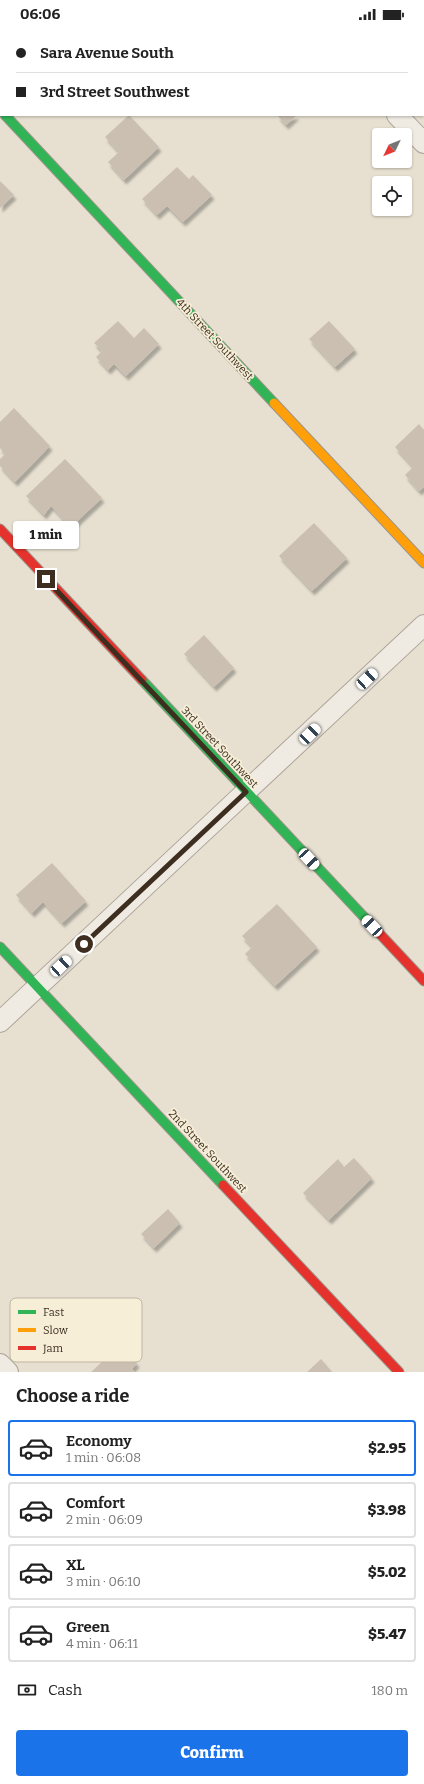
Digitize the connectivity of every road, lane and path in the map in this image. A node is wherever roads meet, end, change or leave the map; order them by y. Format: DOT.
graph roads {
  1 [pos="6,116"];
  2 [pos="398,116"];
  3 [pos="424,143"];
  4 [pos="0,529"];
  5 [pos="424,563"];
  6 [pos="424,625"];
  7 [pos="246,792"];
  8 [pos="0,947"];
  9 [pos="424,981"];
  10 [pos="38,988"];
  11 [pos="0,1022"];
  12 [pos="0,1364"];
  13 [pos="8,1372"];
  14 [pos="399,1372"];
  1 -- 5 [label="street, 4th Street Southwest"];
  2 -- 3 [label="street"];
  4 -- 7 [label="street, 3rd Street Southwest"];
  6 -- 7 [label="street"];
  7 -- 9 [label="street, 3rd Street Southwest"];
  7 -- 10 [label="street"];
  8 -- 10 [label="street, 2nd Street Southwest"];
  10 -- 11 [label="street"];
  10 -- 14 [label="street, 2nd Street Southwest"];
  12 -- 13 [label="street"];
}
